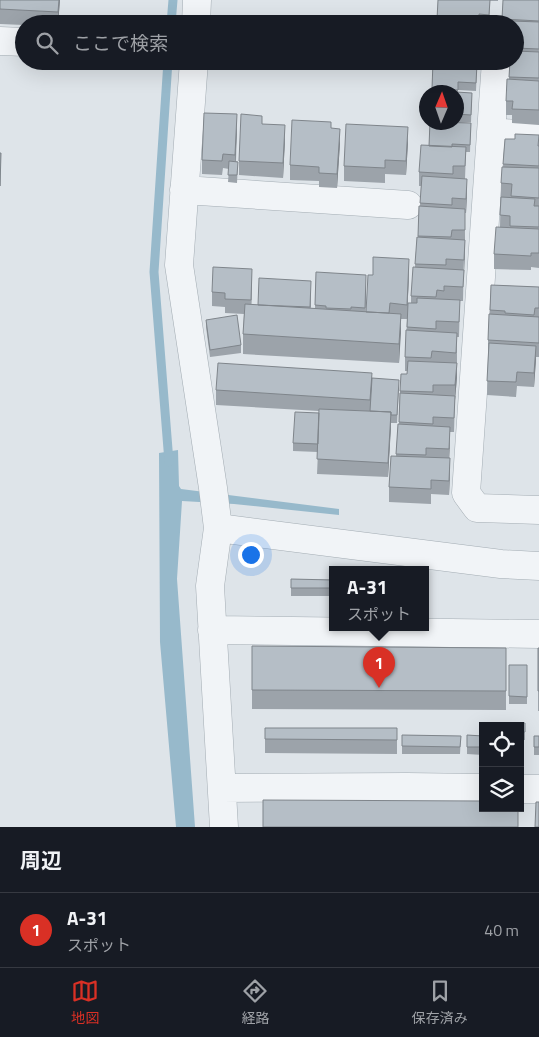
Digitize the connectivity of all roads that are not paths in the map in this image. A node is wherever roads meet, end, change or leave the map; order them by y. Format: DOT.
graph roads {
  1 [pos="197,0"];
  2 [pos="196,15"];
  3 [pos="0,40"];
  4 [pos="15,41"];
  5 [pos="193,70"];
  6 [pos="495,70"];
  7 [pos="491,132"];
  8 [pos="539,136"];
  9 [pos="184,190"];
  10 [pos="408,205"];
  11 [pos="215,508"];
  12 [pos="539,510"];
  13 [pos="539,566"];
  14 [pos="212,630"];
  15 [pos="539,634"];
  16 [pos="222,788"];
  17 [pos="479,788"];
  18 [pos="524,789"];
  19 [pos="539,789"];
  20 [pos="224,827"];
  1 -- 2 [label="street"];
  3 -- 4 [label="street"];
  5 -- 9 [label="street"];
  6 -- 7 [label="street"];
  7 -- 8 [label="street"];
  7 -- 12 [label="street"];
  9 -- 10 [label="street"];
  9 -- 11 [label="street"];
  11 -- 13 [label="street"];
  11 -- 14 [label="street"];
  14 -- 15 [label="street"];
  14 -- 16 [label="street"];
  16 -- 17 [label="street"];
  16 -- 20 [label="street"];
  18 -- 19 [label="street"];
}
